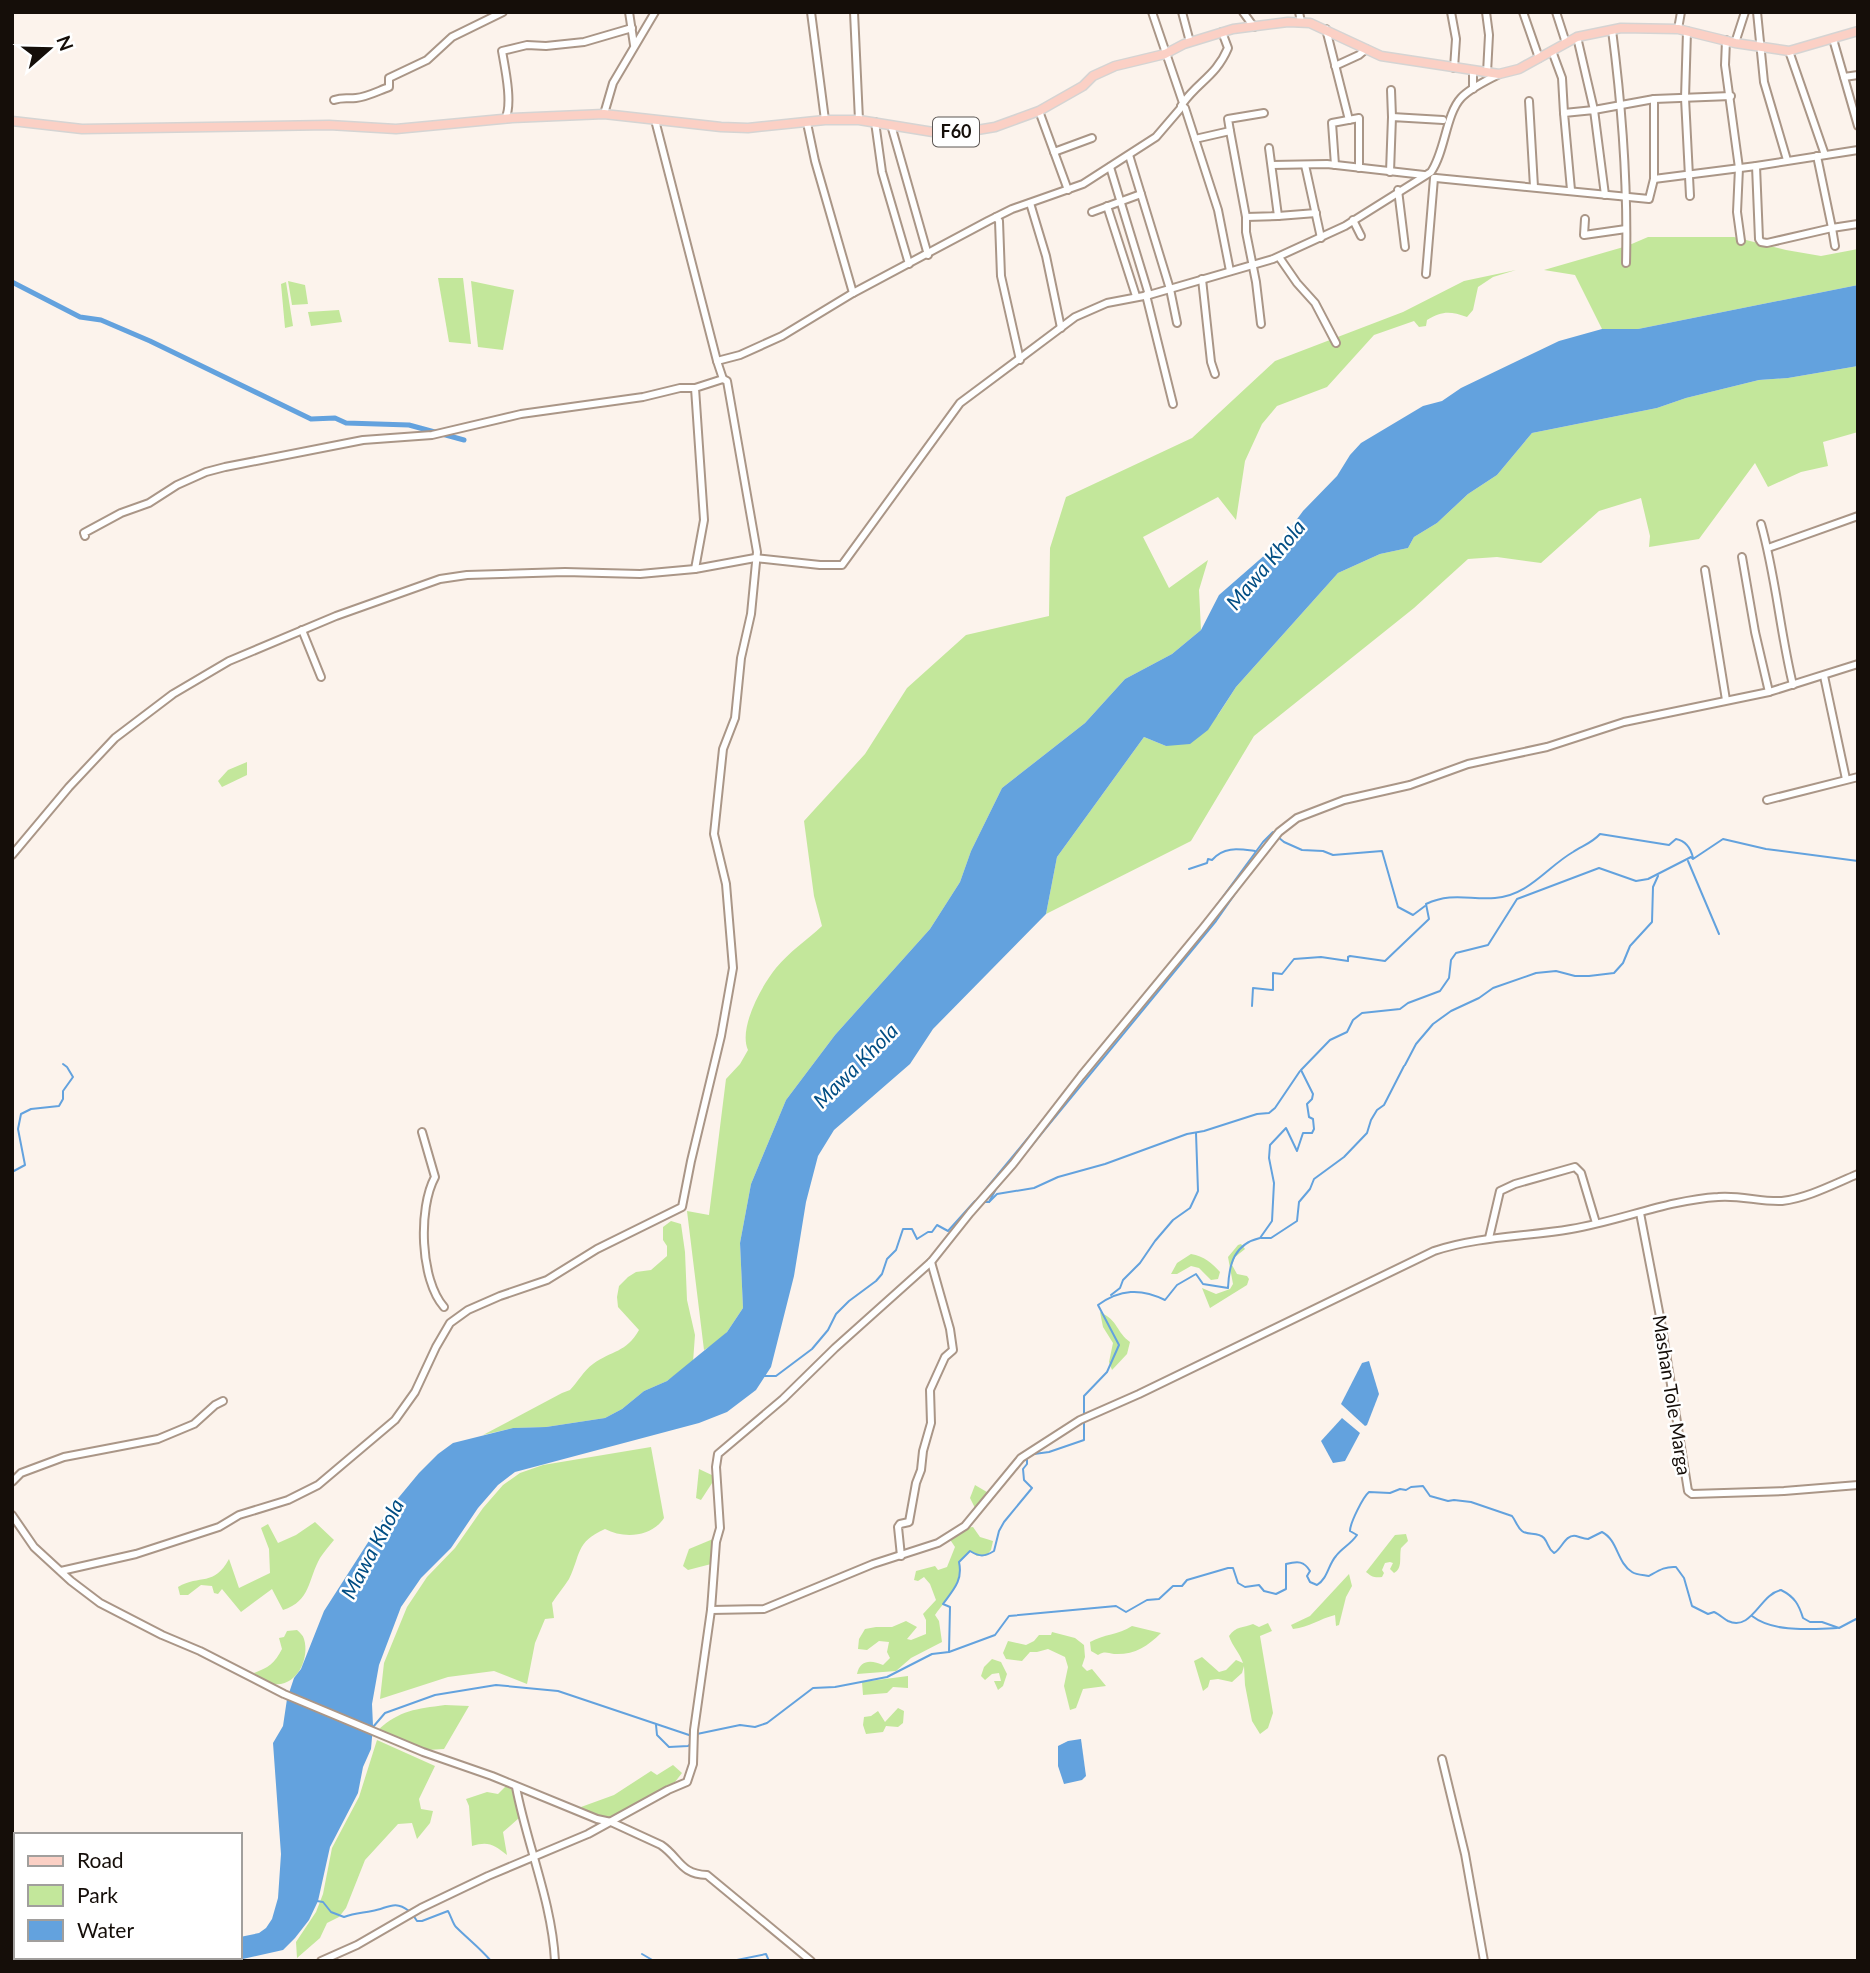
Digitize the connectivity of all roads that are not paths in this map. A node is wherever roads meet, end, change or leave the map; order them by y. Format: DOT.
graph roads {
  1 [pos="503,12"];
  2 [pos="629,12"];
  3 [pos="655,12"];
  4 [pos="811,12"];
  5 [pos="854,12"];
  6 [pos="1152,12"];
  7 [pos="1182,12"];
  8 [pos="1243,12"];
  9 [pos="1451,12"];
  10 [pos="1486,12"];
  11 [pos="1523,12"];
  12 [pos="1556,12"];
  13 [pos="1681,12"];
  14 [pos="1745,12"];
  15 [pos="1757,12"];
  16 [pos="1300,17"];
  17 [pos="1254,27"];
  18 [pos="632,29"];
  19 [pos="1326,29"];
  20 [pos="1612,30"];
  21 [pos="1682,30"];
  22 [pos="1858,31"];
  23 [pos="1222,32"];
  24 [pos="1577,37"];
  25 [pos="1833,39"];
  26 [pos="1190,42"];
  27 [pos="1731,42"];
  28 [pos="1566,43"];
  29 [pos="634,47"];
  30 [pos="1762,48"];
  31 [pos="1366,49"];
  32 [pos="1552,51"];
  33 [pos="1789,51"];
  34 [pos="1165,54"];
  35 [pos="1539,58"];
  36 [pos="1335,65"];
  37 [pos="1454,68"];
  38 [pos="1473,71"];
  39 [pos="1487,73"];
  40 [pos="1499,74"];
  41 [pos="1858,75"];
  42 [pos="1844,77"];
  43 [pos="1473,89"];
  44 [pos="1391,90"];
  45 [pos="1731,96"];
  46 [pos="1685,98"];
  47 [pos="1654,99"];
  48 [pos="334,100"];
  49 [pos="1528,100"];
  50 [pos="1182,104"];
  51 [pos="1621,106"];
  52 [pos="1594,110"];
  53 [pos="1039,111"];
  54 [pos="1264,113"];
  55 [pos="1564,113"];
  56 [pos="604,114"];
  57 [pos="1392,117"];
  58 [pos="505,119"];
  59 [pos="655,120"];
  60 [pos="825,120"];
  61 [pos="859,120"];
  62 [pos="1349,120"];
  63 [pos="1443,120"];
  64 [pos="12,121"];
  65 [pos="807,122"];
  66 [pos="876,122"];
  67 [pos="891,125"];
  68 [pos="1858,127"];
  69 [pos="1230,131"];
  70 [pos="1092,138"];
  71 [pos="1195,139"];
  72 [pos="1269,148"];
  73 [pos="1858,150"];
  74 [pos="1054,152"];
  75 [pos="1129,155"];
  76 [pos="1825,155"];
  77 [pos="1817,156"];
  78 [pos="1787,160"];
  79 [pos="1272,165"];
  80 [pos="1306,165"];
  81 [pos="1335,165"];
  82 [pos="1756,166"];
  83 [pos="1110,167"];
  84 [pos="1360,168"];
  85 [pos="1739,168"];
  86 [pos="1390,172"];
  87 [pos="1690,173"];
  88 [pos="1426,175"];
  89 [pos="1436,178"];
  90 [pos="1654,178"];
  91 [pos="1534,187"];
  92 [pos="1068,190"];
  93 [pos="1398,190"];
  94 [pos="1571,190"];
  95 [pos="1140,194"];
  96 [pos="1605,195"];
  97 [pos="1690,196"];
  98 [pos="1627,197"];
  99 [pos="1120,201"];
  100 [pos="1030,203"];
  101 [pos="1107,206"];
  102 [pos="1092,212"];
  103 [pos="1315,213"];
  104 [pos="1278,216"];
  105 [pos="996,217"];
  106 [pos="1246,218"];
  107 [pos="1585,219"];
  108 [pos="1353,220"];
  109 [pos="1858,224"];
  110 [pos="1832,228"];
  111 [pos="1626,229"];
  112 [pos="1361,236"];
  113 [pos="1321,237"];
  114 [pos="1741,241"];
  115 [pos="1835,246"];
  116 [pos="1405,247"];
  117 [pos="928,255"];
  118 [pos="1279,257"];
  119 [pos="1626,263"];
  120 [pos="909,264"];
  121 [pos="1252,265"];
  122 [pos="1230,271"];
  123 [pos="1426,274"];
  124 [pos="1202,279"];
  125 [pos="1170,289"];
  126 [pos="853,293"];
  127 [pos="1147,295"];
  128 [pos="1136,296"];
  129 [pos="1177,323"];
  130 [pos="1261,324"];
  131 [pos="1061,328"];
  132 [pos="1336,344"];
  133 [pos="1020,360"];
  134 [pos="717,361"];
  135 [pos="1216,374"];
  136 [pos="723,379"];
  137 [pos="695,388"];
  138 [pos="1173,404"];
  139 [pos="1858,516"];
  140 [pos="1761,524"];
  141 [pos="85,536"];
  142 [pos="1768,548"];
  143 [pos="1742,557"];
  144 [pos="755,558"];
  145 [pos="695,569"];
  146 [pos="1705,570"];
  147 [pos="302,630"];
  148 [pos="1858,664"];
  149 [pos="1824,676"];
  150 [pos="321,677"];
  151 [pos="1793,685"];
  152 [pos="1769,692"];
  153 [pos="1727,700"];
  154 [pos="1858,777"];
  155 [pos="1846,779"];
  156 [pos="1767,800"];
  157 [pos="12,855"];
  158 [pos="422,1132"];
  159 [pos="1858,1174"];
  160 [pos="1640,1213"];
  161 [pos="1596,1223"];
  162 [pos="1489,1238"];
  163 [pos="931,1262"];
  164 [pos="444,1307"];
  165 [pos="223,1401"];
  166 [pos="12,1482"];
  167 [pos="1858,1485"];
  168 [pos="12,1515"];
  169 [pos="901,1556"];
  170 [pos="61,1571"];
  171 [pos="711,1610"];
  172 [pos="1442,1759"];
  173 [pos="516,1787"];
  174 [pos="611,1822"];
  175 [pos="532,1857"];
  176 [pos="321,1961"];
  177 [pos="555,1961"];
  178 [pos="811,1961"];
  179 [pos="1484,1961"];
  1 -- 48 [label="street"];
  2 -- 18 [label="street"];
  3 -- 29 [label="street"];
  4 -- 60 [label="street"];
  5 -- 61 [label="street"];
  6 -- 34 [label="street"];
  7 -- 26 [label="street"];
  8 -- 17 [label="street"];
  9 -- 37 [label="street"];
  10 -- 39 [label="street"];
  11 -- 35 [label="street"];
  12 -- 28 [label="street"];
  13 -- 21 [label="street"];
  14 -- 27 [label="street"];
  15 -- 30 [label="street"];
  16 -- 17 [label="main road, F60"];
  16 -- 19 [label="main road, F60"];
  17 -- 23 [label="main road, F60"];
  18 -- 29 [label="street"];
  18 -- 58 [label="street"];
  19 -- 31 [label="main road, F60"];
  19 -- 36 [label="street"];
  20 -- 21 [label="main road, F60"];
  20 -- 24 [label="main road, F60"];
  20 -- 51 [label="street"];
  21 -- 27 [label="main road, F60"];
  21 -- 46 [label="street"];
  22 -- 25 [label="main road, F60"];
  23 -- 26 [label="main road, F60"];
  23 -- 50 [label="street"];
  24 -- 28 [label="main road, F60"];
  24 -- 52 [label="street"];
  25 -- 33 [label="main road, F60"];
  25 -- 42 [label="street"];
  26 -- 34 [label="main road, F60"];
  27 -- 30 [label="main road, F60"];
  27 -- 45 [label="street"];
  28 -- 32 [label="main road, F60"];
  29 -- 56 [label="street"];
  30 -- 33 [label="main road, F60"];
  30 -- 78 [label="street"];
  31 -- 36 [label="street"];
  31 -- 37 [label="main road, F60"];
  32 -- 35 [label="main road, F60"];
  32 -- 55 [label="street"];
  33 -- 76 [label="street"];
  34 -- 50 [label="street"];
  34 -- 53 [label="main road, F60"];
  35 -- 40 [label="main road, F60"];
  36 -- 62 [label="street"];
  37 -- 38 [label="main road, F60"];
  38 -- 39 [label="main road, F60"];
  38 -- 43 [label="street"];
  39 -- 40 [label="main road, F60"];
  40 -- 43 [label="street"];
  41 -- 42 [label="street"];
  42 -- 68 [label="street"];
  43 -- 88 [label="street"];
  44 -- 57 [label="street"];
  45 -- 46 [label="street"];
  45 -- 85 [label="street"];
  46 -- 47 [label="street"];
  46 -- 87 [label="street"];
  47 -- 51 [label="street"];
  47 -- 90 [label="street"];
  49 -- 91 [label="street"];
  50 -- 71 [label="street"];
  50 -- 75 [label="street"];
  51 -- 52 [label="street"];
  51 -- 98 [label="street"];
  52 -- 55 [label="street"];
  52 -- 96 [label="street"];
  53 -- 67 [label="main road, F60"];
  53 -- 74 [label="street"];
  54 -- 69 [label="street"];
  55 -- 94 [label="street"];
  56 -- 58 [label="main road, F60"];
  56 -- 59 [label="main road, F60"];
  57 -- 63 [label="street"];
  57 -- 86 [label="street"];
  58 -- 64 [label="main road, F60"];
  59 -- 65 [label="main road, F60"];
  59 -- 134 [label="street"];
  60 -- 61 [label="main road, F60"];
  60 -- 65 [label="main road, F60"];
  61 -- 66 [label="main road, F60"];
  62 -- 81 [label="street"];
  62 -- 84 [label="street"];
  65 -- 126 [label="street"];
  66 -- 67 [label="main road, F60"];
  66 -- 120 [label="street"];
  67 -- 117 [label="street"];
  69 -- 71 [label="street"];
  69 -- 106 [label="street"];
  70 -- 74 [label="street"];
  71 -- 122 [label="street"];
  72 -- 79 [label="street"];
  73 -- 76 [label="street"];
  74 -- 92 [label="street"];
  75 -- 83 [label="street"];
  75 -- 95 [label="street"];
  76 -- 77 [label="street"];
  77 -- 78 [label="street"];
  77 -- 110 [label="street"];
  78 -- 82 [label="street"];
  79 -- 80 [label="street"];
  79 -- 104 [label="street"];
  80 -- 81 [label="street"];
  80 -- 103 [label="street"];
  81 -- 84 [label="street"];
  82 -- 85 [label="street"];
  82 -- 110 [label="street"];
  83 -- 92 [label="street"];
  83 -- 99 [label="street"];
  84 -- 86 [label="street"];
  85 -- 87 [label="street"];
  85 -- 114 [label="street"];
  86 -- 88 [label="street"];
  87 -- 90 [label="street"];
  87 -- 97 [label="street"];
  88 -- 89 [label="street"];
  88 -- 93 [label="street"];
  89 -- 91 [label="street"];
  89 -- 123 [label="street"];
  90 -- 98 [label="street"];
  91 -- 94 [label="street"];
  92 -- 100 [label="street"];
  93 -- 108 [label="street"];
  93 -- 116 [label="street"];
  94 -- 96 [label="street"];
  95 -- 99 [label="street"];
  95 -- 125 [label="street"];
  96 -- 98 [label="street"];
  98 -- 111 [label="street"];
  99 -- 101 [label="street"];
  99 -- 127 [label="street"];
  100 -- 105 [label="street"];
  100 -- 131 [label="street"];
  101 -- 102 [label="street"];
  101 -- 128 [label="street"];
  103 -- 104 [label="street"];
  103 -- 113 [label="street"];
  104 -- 106 [label="street"];
  105 -- 117 [label="street"];
  105 -- 133 [label="street"];
  106 -- 121 [label="street"];
  107 -- 111 [label="street"];
  108 -- 112 [label="street"];
  108 -- 113 [label="street"];
  109 -- 110 [label="street"];
  110 -- 115 [label="street"];
  111 -- 119 [label="street"];
  113 -- 118 [label="street"];
  117 -- 120 [label="street"];
  118 -- 121 [label="street"];
  118 -- 132 [label="street"];
  120 -- 126 [label="street"];
  121 -- 122 [label="street"];
  121 -- 130 [label="street"];
  122 -- 124 [label="street"];
  124 -- 125 [label="street"];
  124 -- 135 [label="street"];
  125 -- 127 [label="street"];
  125 -- 129 [label="street"];
  126 -- 134 [label="street"];
  127 -- 128 [label="street"];
  127 -- 138 [label="street"];
  128 -- 131 [label="street"];
  131 -- 133 [label="street"];
  133 -- 144 [label="street"];
  134 -- 136 [label="street"];
  136 -- 137 [label="street"];
  136 -- 144 [label="street"];
  137 -- 141 [label="street"];
  137 -- 145 [label="street"];
  139 -- 142 [label="street"];
  140 -- 142 [label="street"];
  142 -- 151 [label="street"];
  143 -- 152 [label="street"];
  144 -- 145 [label="street"];
  144 -- 170 [label="street"];
  145 -- 147 [label="street"];
  146 -- 153 [label="street"];
  147 -- 150 [label="street"];
  147 -- 157 [label="street"];
  148 -- 149 [label="street"];
  149 -- 151 [label="street"];
  149 -- 155 [label="street"];
  151 -- 152 [label="street"];
  152 -- 153 [label="street"];
  153 -- 163 [label="street"];
  154 -- 155 [label="street"];
  155 -- 156 [label="street"];
  158 -- 164 [label="street"];
  159 -- 160 [label="street"];
  160 -- 161 [label="street"];
  160 -- 167 [label="street, Mashan Tole Marga"];
  161 -- 162 [label="street"];
  161 -- 162 [label="street"];
  162 -- 169 [label="street"];
  163 -- 169 [label="street"];
  163 -- 171 [label="street"];
  165 -- 166 [label="street"];
  168 -- 170 [label="street"];
  169 -- 171 [label="street"];
  170 -- 173 [label="street"];
  171 -- 174 [label="street"];
  172 -- 179 [label="street"];
  173 -- 174 [label="street"];
  173 -- 175 [label="street"];
  174 -- 175 [label="street"];
  174 -- 178 [label="street"];
  175 -- 176 [label="street"];
  175 -- 177 [label="street"];
}
